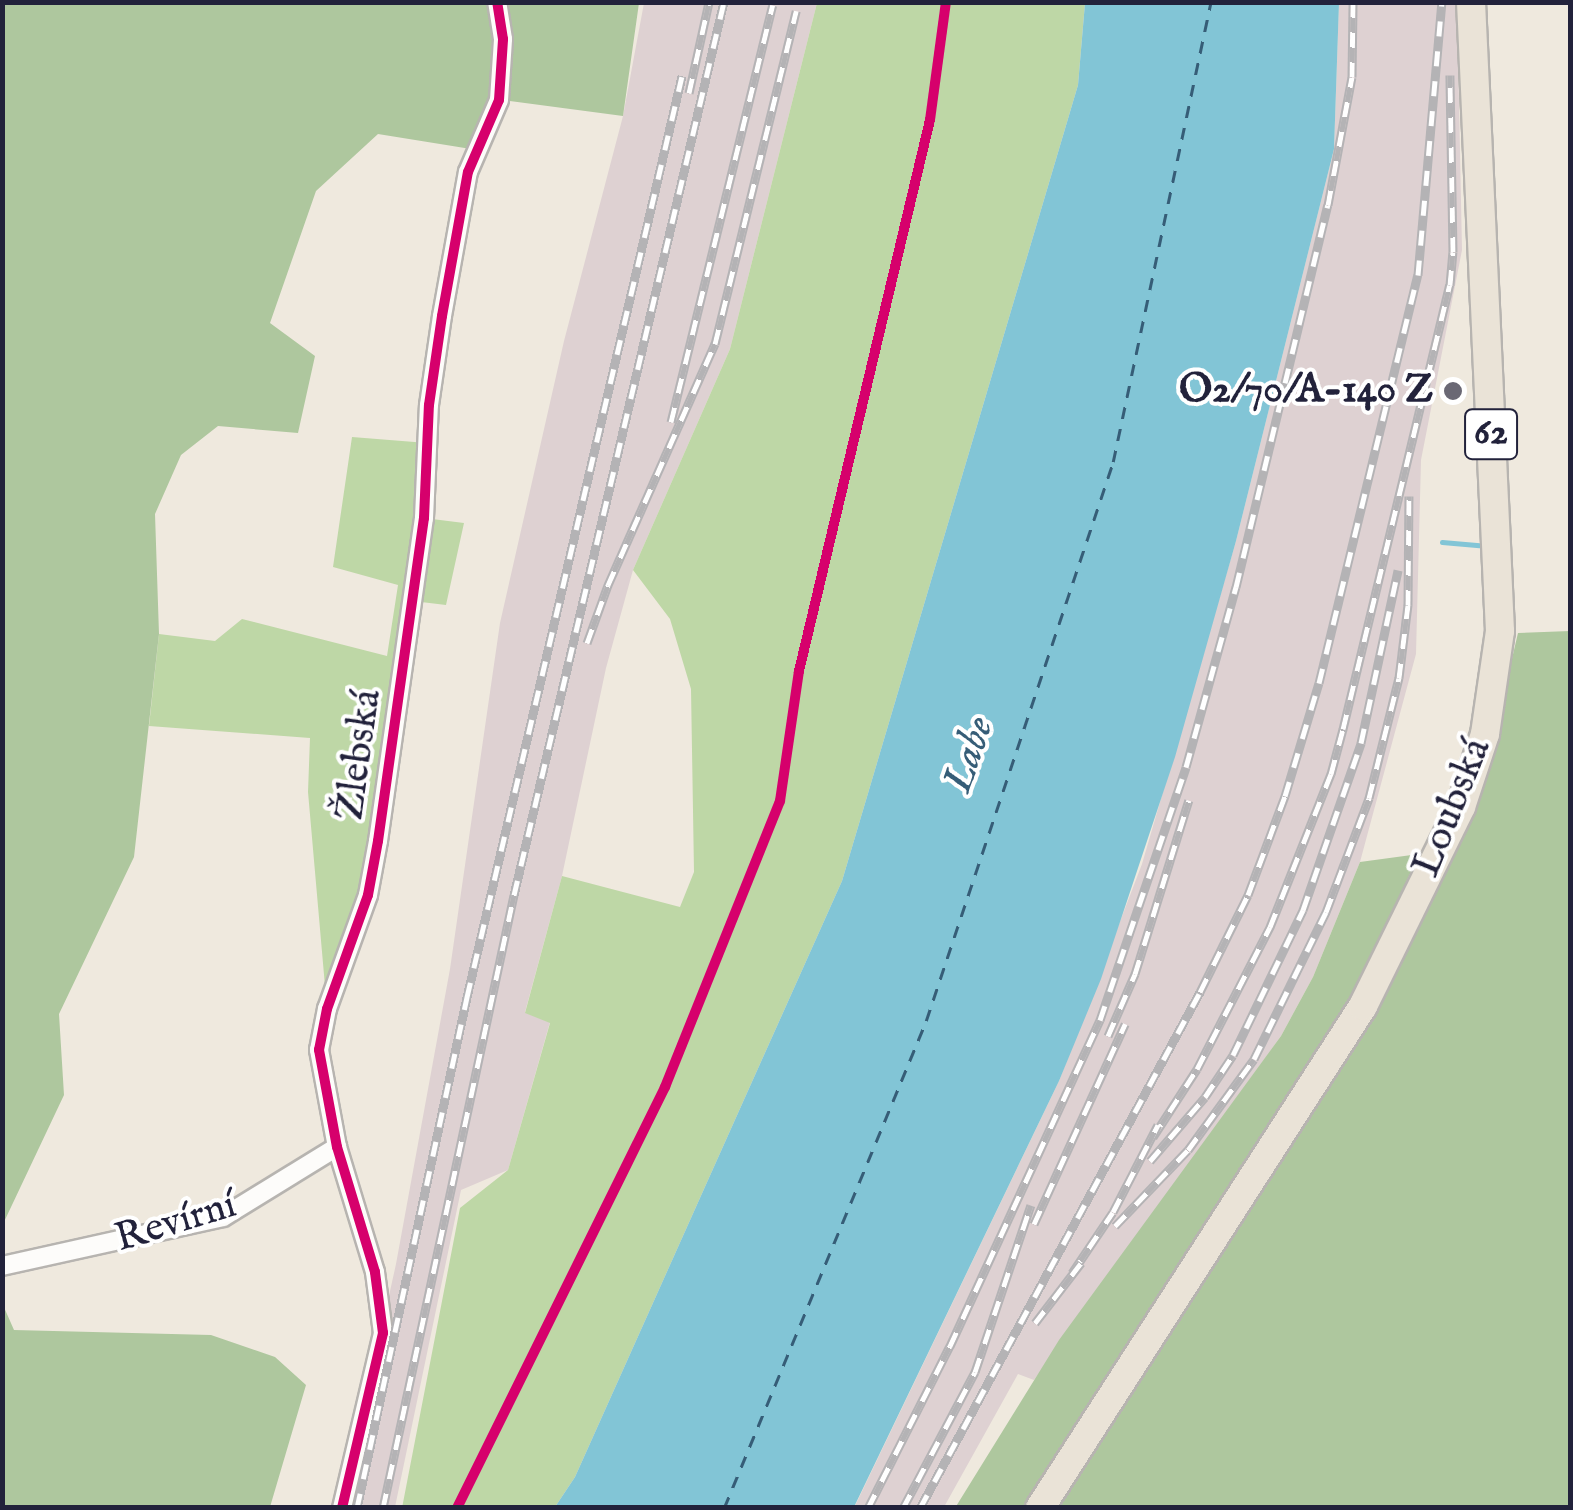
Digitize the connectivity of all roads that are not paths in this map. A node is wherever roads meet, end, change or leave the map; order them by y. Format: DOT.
graph roads {
  1 [pos="497,2"];
  2 [pos="1470,2"];
  3 [pos="337,1147"];
  4 [pos="2,1266"];
  5 [pos="342,1508"];
  6 [pos="1040,1508"];
  1 -- 3 [label="street, Žlebská"];
  2 -- 6 [label="main road, Loubská / 62"];
  3 -- 4 [label="street, Revírní"];
  3 -- 5 [label="street, Žlebská"];
}
